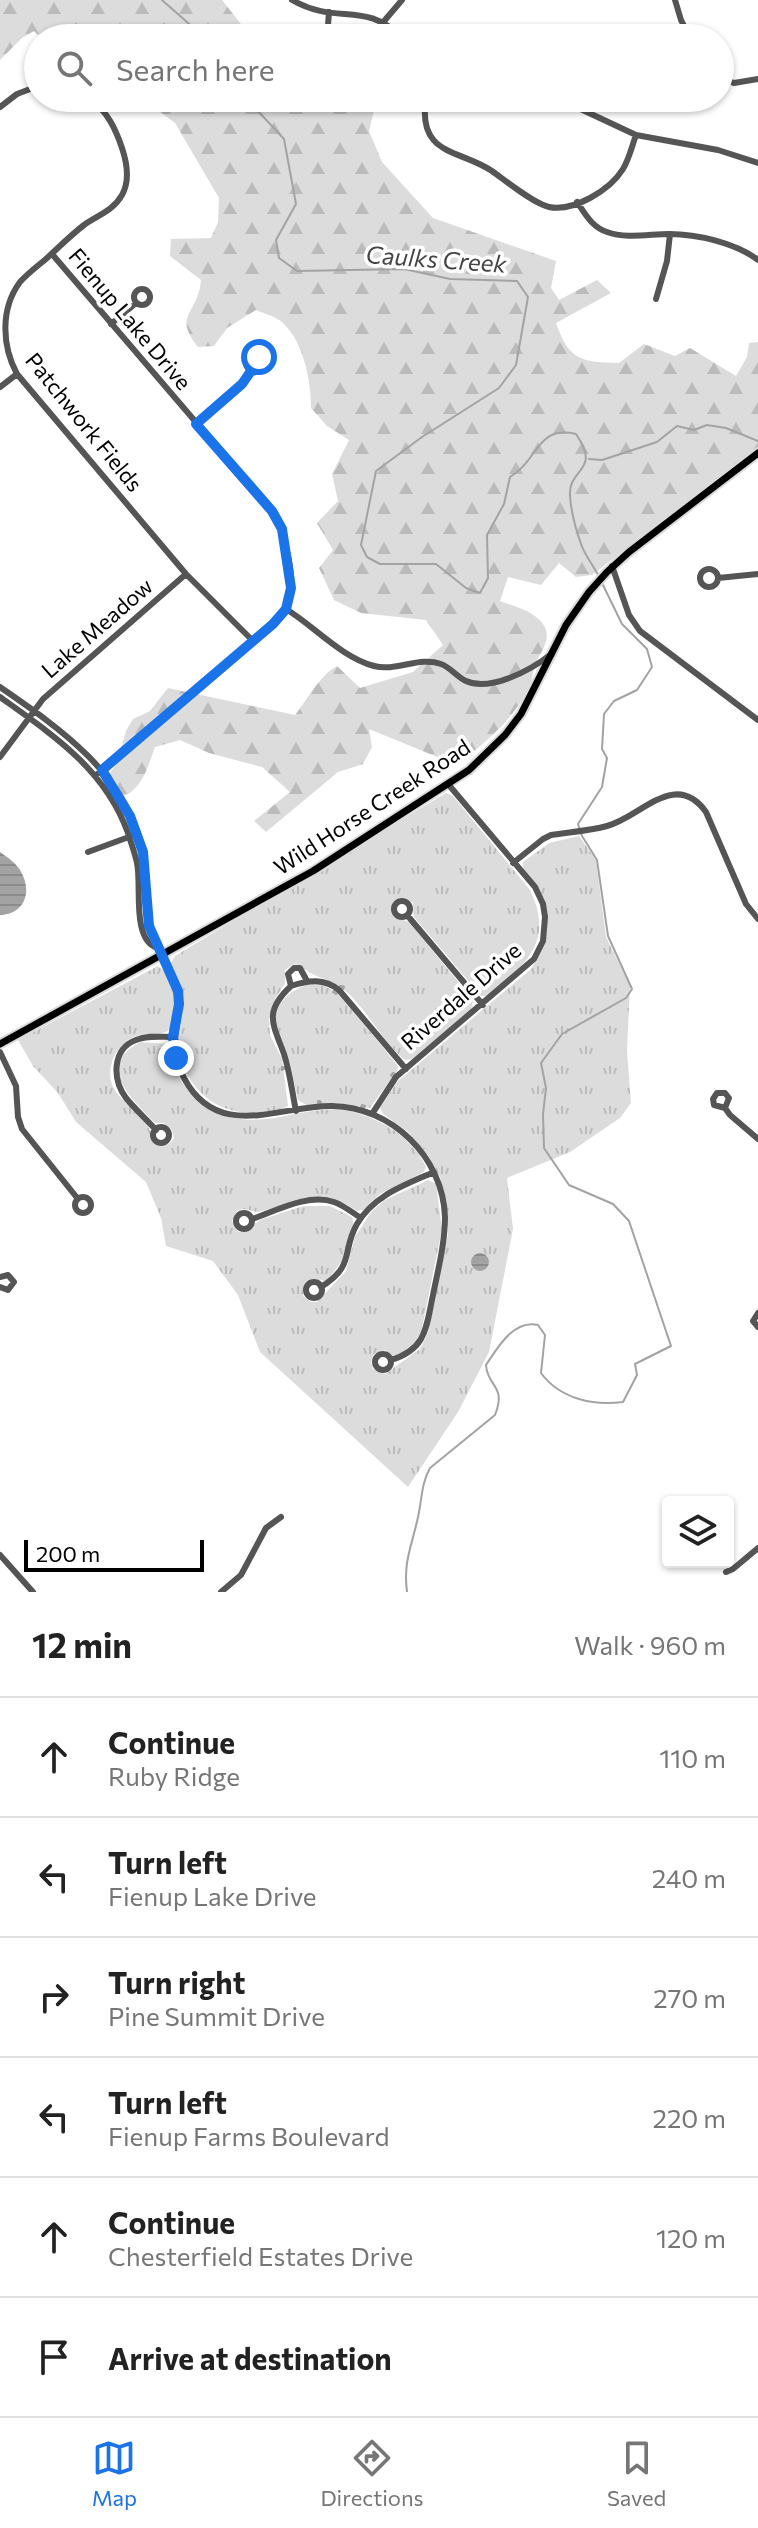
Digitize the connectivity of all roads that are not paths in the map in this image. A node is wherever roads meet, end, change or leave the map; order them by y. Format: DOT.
graph roads {
  1 [pos="292,0"];
  2 [pos="402,0"];
  3 [pos="675,0"];
  4 [pos="329,12"];
  5 [pos="385,20"];
  6 [pos="328,24"];
  7 [pos="389,24"];
  8 [pos="683,24"];
  9 [pos="758,79"];
  10 [pos="734,83"];
  11 [pos="24,91"];
  12 [pos="0,107"];
  13 [pos="105,112"];
  14 [pos="424,112"];
  15 [pos="587,112"];
  16 [pos="636,135"];
  17 [pos="758,163"];
  18 [pos="577,202"];
  19 [pos="670,234"];
  20 [pos="52,254"];
  21 [pos="758,260"];
  22 [pos="656,299"];
  23 [pos="136,303"];
  24 [pos="111,324"];
  25 [pos="251,371"];
  26 [pos="17,374"];
  27 [pos="0,387"];
  28 [pos="196,424"];
  29 [pos="758,453"];
  30 [pos="610,569"];
  31 [pos="186,574"];
  32 [pos="758,574"];
  33 [pos="718,578"];
  34 [pos="286,609"];
  35 [pos="253,641"];
  36 [pos="551,654"];
  37 [pos="525,673"];
  38 [pos="0,687"];
  39 [pos="535,691"];
  40 [pos="0,697"];
  41 [pos="34,711"];
  42 [pos="29,718"];
  43 [pos="758,720"];
  44 [pos="0,757"];
  45 [pos="102,770"];
  46 [pos="95,776"];
  47 [pos="448,784"];
  48 [pos="137,834"];
  49 [pos="129,837"];
  50 [pos="88,852"];
  51 [pos="513,863"];
  52 [pos="407,915"];
  53 [pos="758,919"];
  54 [pos="159,951"];
  55 [pos="307,981"];
  56 [pos="291,986"];
  57 [pos="483,1005"];
  58 [pos="173,1037"];
  59 [pos="0,1044"];
  60 [pos="0,1052"];
  61 [pos="406,1069"];
  62 [pos="725,1108"];
  63 [pos="296,1111"];
  64 [pos="372,1114"];
  65 [pos="156,1130"];
  66 [pos="758,1139"];
  67 [pos="434,1172"];
  68 [pos="78,1199"];
  69 [pos="361,1218"];
  70 [pos="252,1219"];
  71 [pos="0,1276"];
  72 [pos="0,1287"];
  73 [pos="321,1287"];
  74 [pos="758,1313"];
  75 [pos="758,1327"];
  76 [pos="391,1360"];
  77 [pos="281,1517"];
  78 [pos="758,1548"];
  79 [pos="0,1555"];
  80 [pos="726,1572"];
  81 [pos="33,1592"];
  82 [pos="221,1592"];
  1 -- 4 [label="street"];
  2 -- 5 [label="street"];
  3 -- 8 [label="street"];
  4 -- 5 [label="street"];
  4 -- 6 [label="street"];
  5 -- 7 [label="street"];
  9 -- 10 [label="street"];
  11 -- 12 [label="street"];
  13 -- 20 [label="street, Patchwork Fields"];
  14 -- 18 [label="street"];
  15 -- 16 [label="street"];
  16 -- 17 [label="street"];
  16 -- 18 [label="street"];
  18 -- 19 [label="street"];
  19 -- 21 [label="street"];
  19 -- 22 [label="street"];
  20 -- 24 [label="street, Fienup Lake Drive"];
  20 -- 26 [label="street, Patchwork Fields"];
  23 -- 24 [label="street"];
  24 -- 28 [label="street, Fienup Lake Drive"];
  25 -- 28 [label="street"];
  26 -- 27 [label="street"];
  26 -- 31 [label="street, Patchwork Fields"];
  28 -- 34 [label="street, Fienup Lake Drive"];
  29 -- 30 [label="main road, Wild Horse Creek Road"];
  30 -- 36 [label="main road, Wild Horse Creek Road"];
  30 -- 43 [label="street"];
  31 -- 35 [label="street, Patchwork Fields"];
  31 -- 41 [label="street, Lake Meadow"];
  32 -- 33 [label="street"];
  34 -- 35 [label="street"];
  34 -- 37 [label="street"];
  35 -- 45 [label="street"];
  36 -- 37 [label="street"];
  36 -- 39 [label="main road, Wild Horse Creek Road"];
  37 -- 39 [label="street"];
  38 -- 41 [label="street"];
  39 -- 47 [label="main road, Wild Horse Creek Road"];
  40 -- 42 [label="street"];
  41 -- 42 [label="street, Lake Meadow"];
  41 -- 45 [label="street"];
  42 -- 44 [label="street, Lake Meadow"];
  42 -- 46 [label="street"];
  45 -- 46 [label="street"];
  45 -- 48 [label="street"];
  46 -- 49 [label="street"];
  47 -- 51 [label="street, Riverdale Drive"];
  47 -- 54 [label="main road, Wild Horse Creek Road"];
  48 -- 49 [label="street"];
  48 -- 54 [label="street"];
  49 -- 50 [label="street"];
  49 -- 54 [label="street"];
  51 -- 53 [label="street"];
  51 -- 57 [label="street, Riverdale Drive"];
  52 -- 57 [label="street"];
  54 -- 58 [label="street"];
  54 -- 59 [label="main road, Wild Horse Creek Road"];
  55 -- 56 [label="street"];
  55 -- 56 [label="street"];
  55 -- 61 [label="street"];
  56 -- 63 [label="street"];
  57 -- 61 [label="street, Riverdale Drive"];
  58 -- 63 [label="street"];
  58 -- 65 [label="street"];
  60 -- 68 [label="street"];
  61 -- 64 [label="street, Riverdale Drive"];
  62 -- 66 [label="street"];
  63 -- 64 [label="street"];
  64 -- 67 [label="street"];
  67 -- 69 [label="street"];
  67 -- 76 [label="street"];
  69 -- 70 [label="street"];
  69 -- 73 [label="street"];
  71 -- 72 [label="street"];
  74 -- 75 [label="street"];
  77 -- 82 [label="street"];
  78 -- 80 [label="street"];
  79 -- 81 [label="street"];
}
